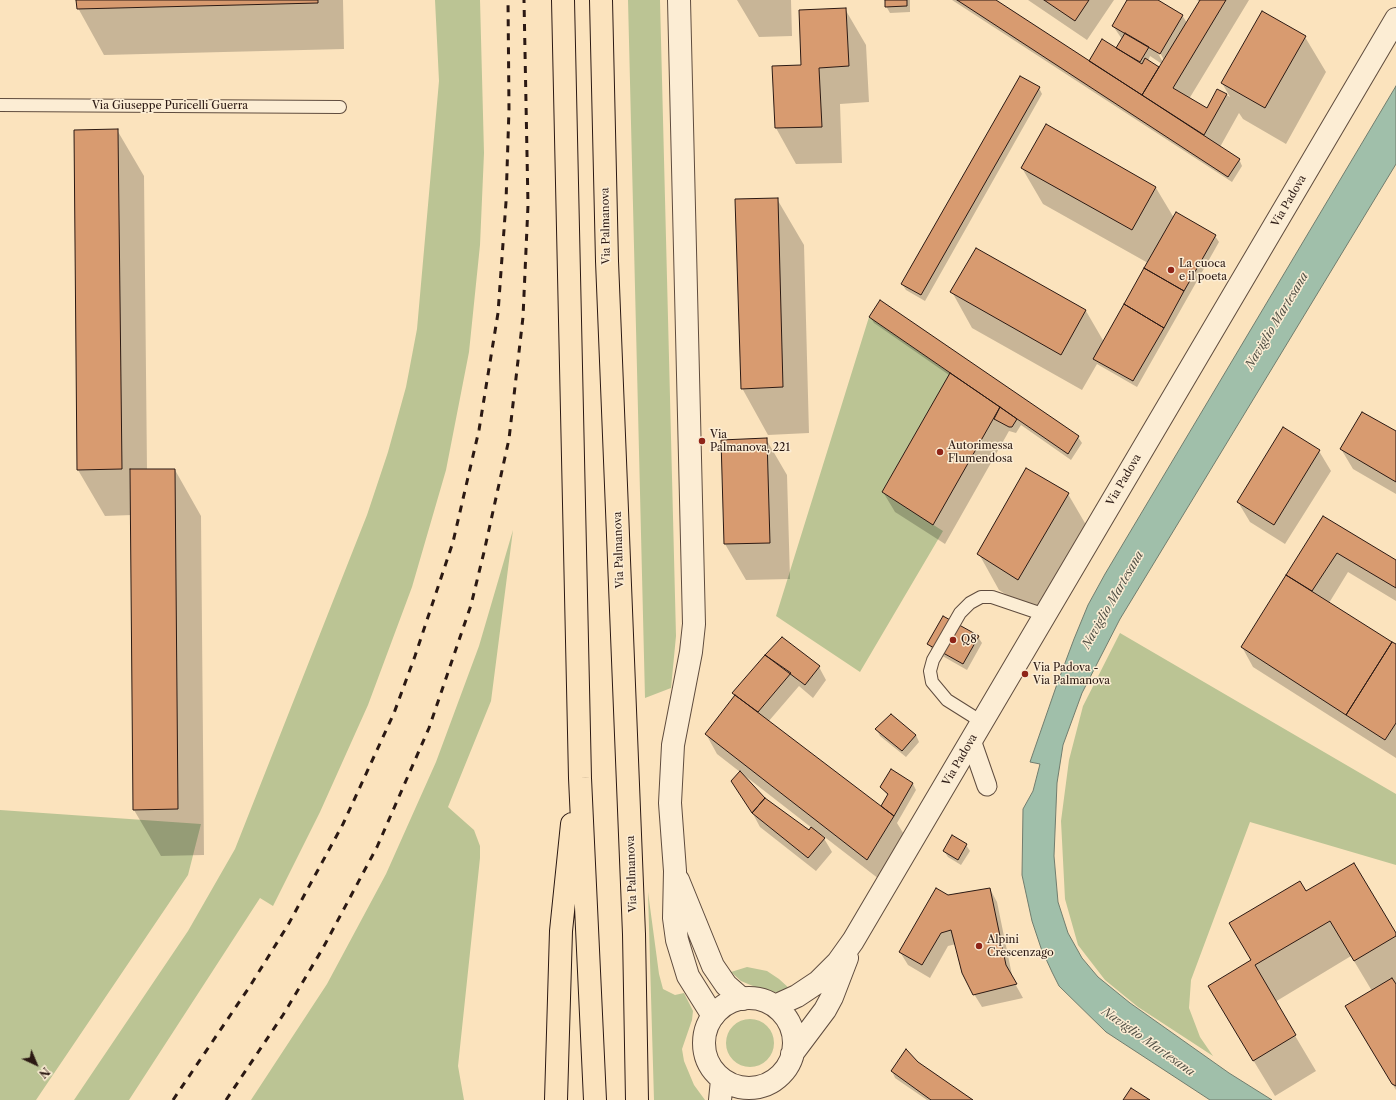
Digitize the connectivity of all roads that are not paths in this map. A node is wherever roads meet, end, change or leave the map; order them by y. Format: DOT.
graph roads {
  1 [pos="563,0"];
  2 [pos="601,0"];
  3 [pos="679,0"];
  4 [pos="1396,19"];
  5 [pos="0,105"];
  6 [pos="340,107"];
  7 [pos="1045,615"];
  8 [pos="982,722"];
  9 [pos="971,740"];
  10 [pos="580,778"];
  11 [pos="987,786"];
  12 [pos="675,871"];
  13 [pos="853,941"];
  14 [pos="742,999"];
  15 [pos="775,1006"];
  16 [pos="713,1016"];
  17 [pos="792,1054"];
  18 [pos="721,1090"];
  19 [pos="760,1093"];
  20 [pos="556,1100"];
  21 [pos="595,1100"];
  22 [pos="637,1100"];
  1 -- 10 [label="highway"];
  2 -- 22 [label="highway, Via Palmanova"];
  3 -- 12 [label="street"];
  4 -- 7 [label="street, Via Padova"];
  5 -- 6 [label="lane, Via Giuseppe Puricelli Guerra"];
  7 -- 8 [label="street, Via Padova"];
  7 -- 8 [label="lane"];
  8 -- 9 [label="street, Via Padova"];
  9 -- 11 [label="street"];
  9 -- 13 [label="street, Via Padova"];
  10 -- 20 [label="highway"];
  10 -- 21 [label="highway"];
  12 -- 14 [label="street"];
  12 -- 16 [label="street"];
  13 -- 15 [label="street, Via Padova"];
  13 -- 17 [label="street, Via Padova"];
  14 -- 15 [label="street"];
  14 -- 16 [label="street"];
  15 -- 17 [label="street, Via Padova"];
  16 -- 18 [label="street"];
  17 -- 19 [label="street, Via Padova"];
  18 -- 19 [label="street"];
}
